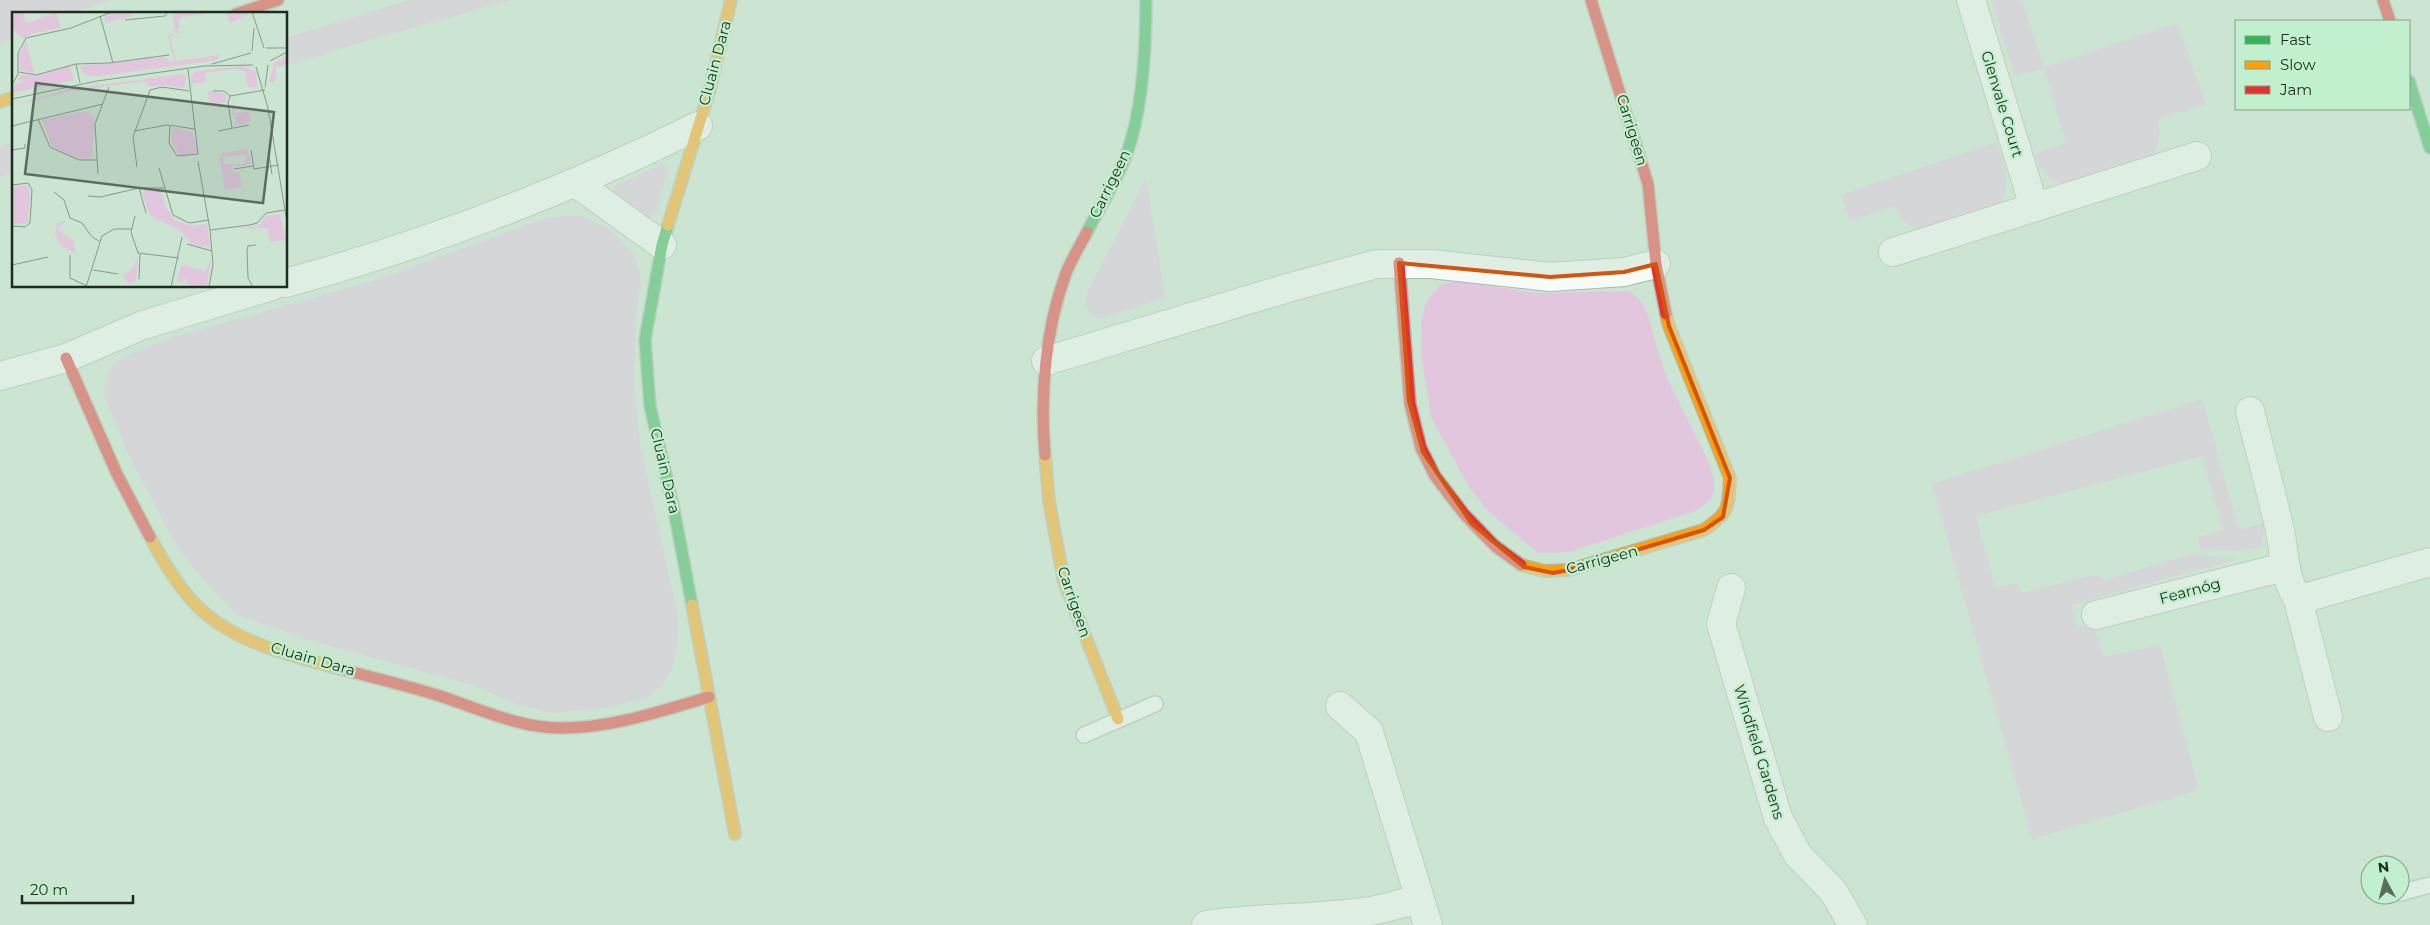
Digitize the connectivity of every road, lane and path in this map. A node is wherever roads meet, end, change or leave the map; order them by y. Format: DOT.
graph roads {
  1 [pos="278,0"];
  2 [pos="731,0"];
  3 [pos="1146,0"];
  4 [pos="1591,0"];
  5 [pos="1971,0"];
  6 [pos="2383,0"];
  7 [pos="242,12"];
  8 [pos="2390,20"];
  9 [pos="2410,84"];
  10 [pos="12,98"];
  11 [pos="0,102"];
  12 [pos="698,126"];
  13 [pos="2430,148"];
  14 [pos="2197,156"];
  15 [pos="576,183"];
  16 [pos="2034,207"];
  17 [pos="662,245"];
  18 [pos="1893,252"];
  19 [pos="1399,263"];
  20 [pos="1656,264"];
  21 [pos="288,281"];
  22 [pos="265,288"];
  23 [pos="2430,316"];
  24 [pos="66,358"];
  25 [pos="1046,361"];
  26 [pos="2286,361"];
  27 [pos="0,376"];
  28 [pos="2250,411"];
  29 [pos="661,450"];
  30 [pos="1704,530"];
  31 [pos="2430,562"];
  32 [pos="2284,567"];
  33 [pos="1731,588"];
  34 [pos="2298,600"];
  35 [pos="2096,615"];
  36 [pos="709,697"];
  37 [pos="1155,704"];
  38 [pos="1340,706"];
  39 [pos="2328,717"];
  40 [pos="1118,719"];
  41 [pos="1084,735"];
  42 [pos="735,834"];
  43 [pos="2430,885"];
  44 [pos="2410,891"];
  45 [pos="1419,899"];
  46 [pos="1206,925"];
  47 [pos="1428,925"];
  48 [pos="1853,925"];
  1 -- 7 [label="street"];
  2 -- 12 [label="street, Cluain Dara"];
  3 -- 25 [label="street, Carrigeen"];
  4 -- 20 [label="street, Carrigeen"];
  5 -- 16 [label="street, Glenvale Court"];
  6 -- 8 [label="street"];
  9 -- 13 [label="street"];
  10 -- 11 [label="street"];
  12 -- 15 [label="street, Cluain Dara"];
  12 -- 17 [label="street, Cluain Dara"];
  14 -- 16 [label="street"];
  14 -- 26 [label="path"];
  15 -- 17 [label="street"];
  15 -- 21 [label="street, Cluain Dara"];
  16 -- 18 [label="street"];
  17 -- 29 [label="street, Cluain Dara"];
  19 -- 20 [label="street"];
  19 -- 25 [label="street"];
  19 -- 30 [label="street, Carrigeen"];
  20 -- 30 [label="street, Carrigeen"];
  22 -- 24 [label="street"];
  23 -- 26 [label="path"];
  24 -- 27 [label="street"];
  24 -- 36 [label="street, Cluain Dara"];
  25 -- 29 [label="path"];
  25 -- 40 [label="street, Carrigeen"];
  26 -- 30 [label="path"];
  28 -- 32 [label="street"];
  29 -- 36 [label="street, Cluain Dara"];
  31 -- 34 [label="street"];
  32 -- 34 [label="street"];
  32 -- 35 [label="street, Fearnóg"];
  33 -- 48 [label="street, Windfield Gardens"];
  34 -- 39 [label="street"];
  36 -- 42 [label="street, Cluain Dara"];
  37 -- 40 [label="lane"];
  38 -- 45 [label="street"];
  40 -- 41 [label="lane"];
  43 -- 44 [label="lane"];
  45 -- 46 [label="street"];
  45 -- 47 [label="street"];
}
